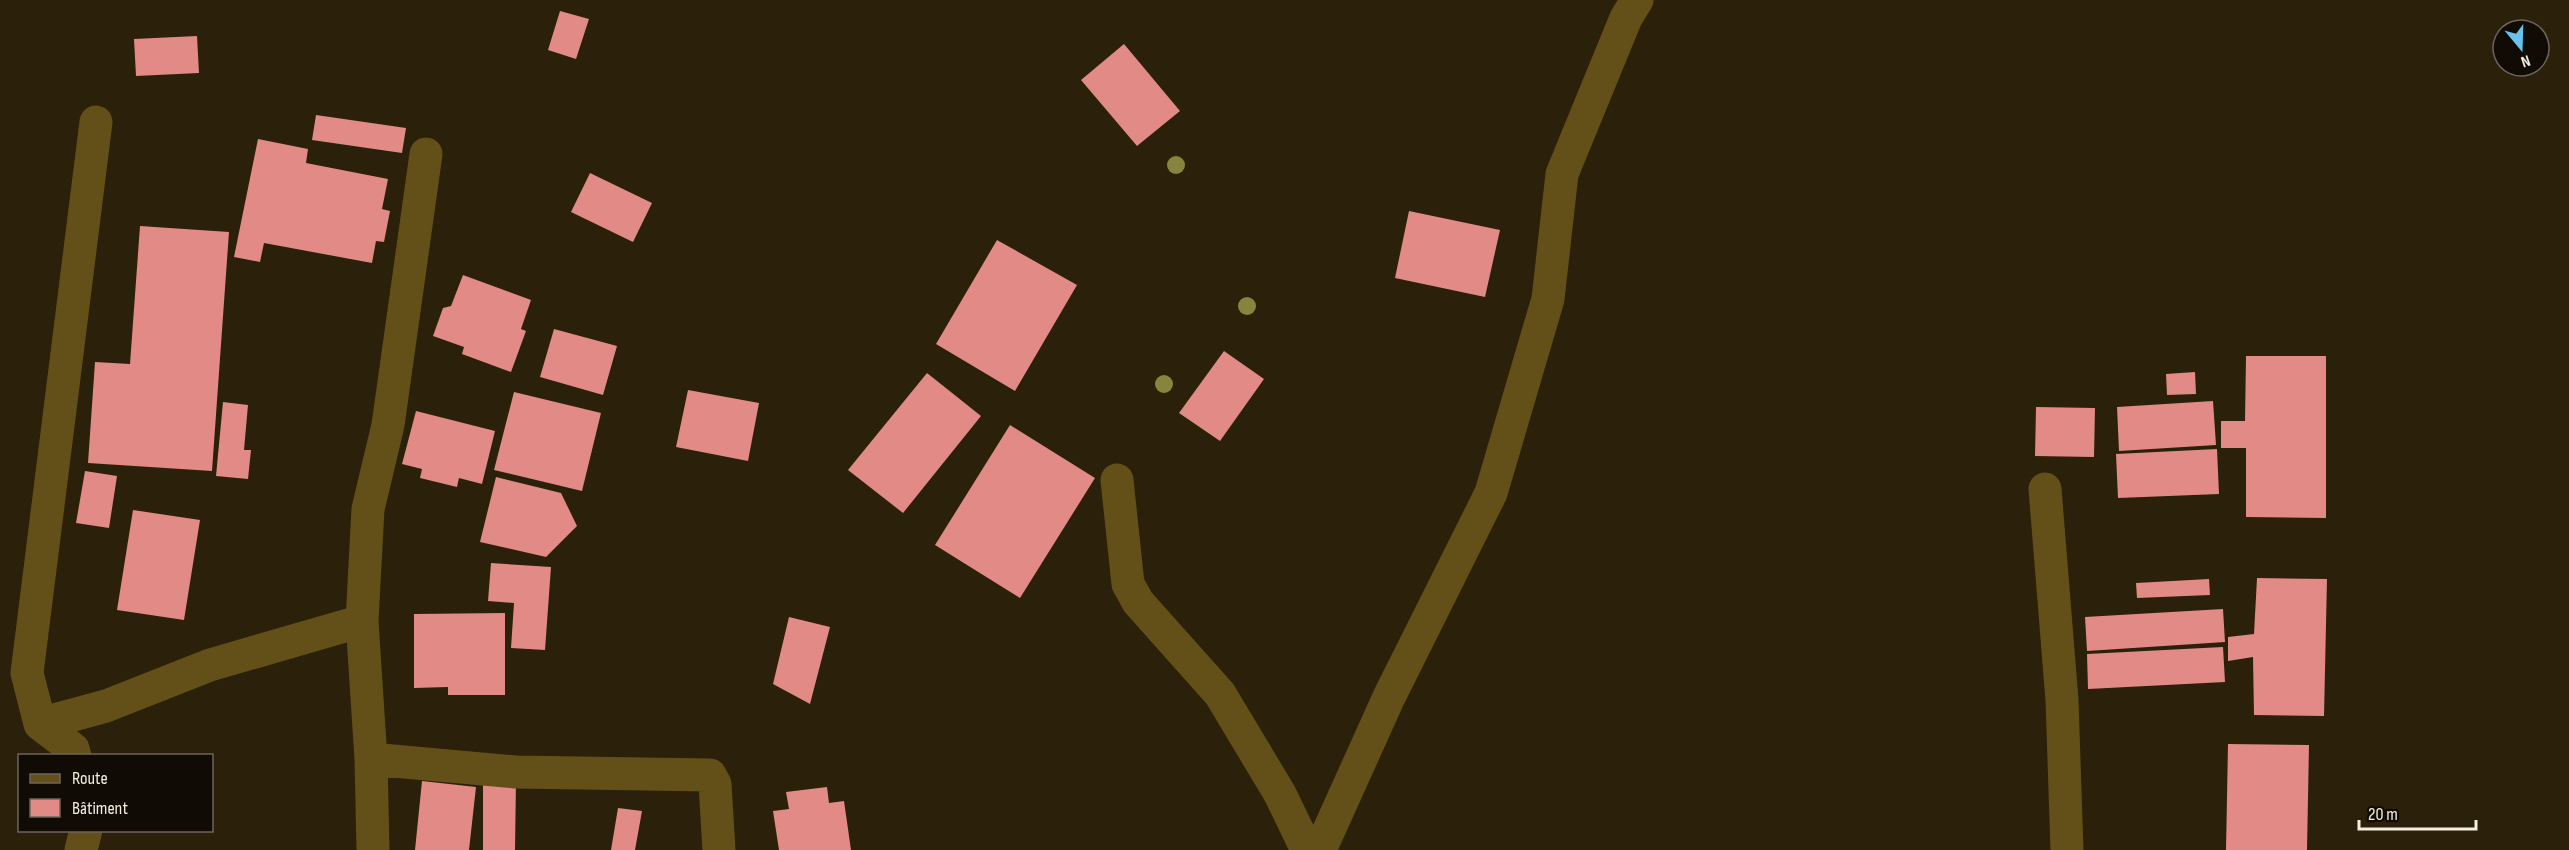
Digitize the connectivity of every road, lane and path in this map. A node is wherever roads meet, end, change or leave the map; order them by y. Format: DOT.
graph roads {
  1 [pos="1637,0"];
  2 [pos="96,122"];
  3 [pos="426,154"];
  4 [pos="1116,480"];
  5 [pos="2045,489"];
  6 [pos="362,621"];
  7 [pos="40,724"];
  8 [pos="74,754"];
  9 [pos="371,759"];
  10 [pos="86,832"];
  11 [pos="81,850"];
  12 [pos="372,850"];
  13 [pos="719,850"];
  14 [pos="1307,850"];
  15 [pos="1320,850"];
  16 [pos="2067,850"];
  1 -- 15 [label="street"];
  2 -- 7 [label="street"];
  3 -- 6 [label="street"];
  4 -- 14 [label="street"];
  5 -- 16 [label="street"];
  6 -- 7 [label="street"];
  6 -- 9 [label="street"];
  7 -- 8 [label="street"];
  9 -- 12 [label="street"];
  9 -- 13 [label="street"];
  10 -- 11 [label="street"];
}
